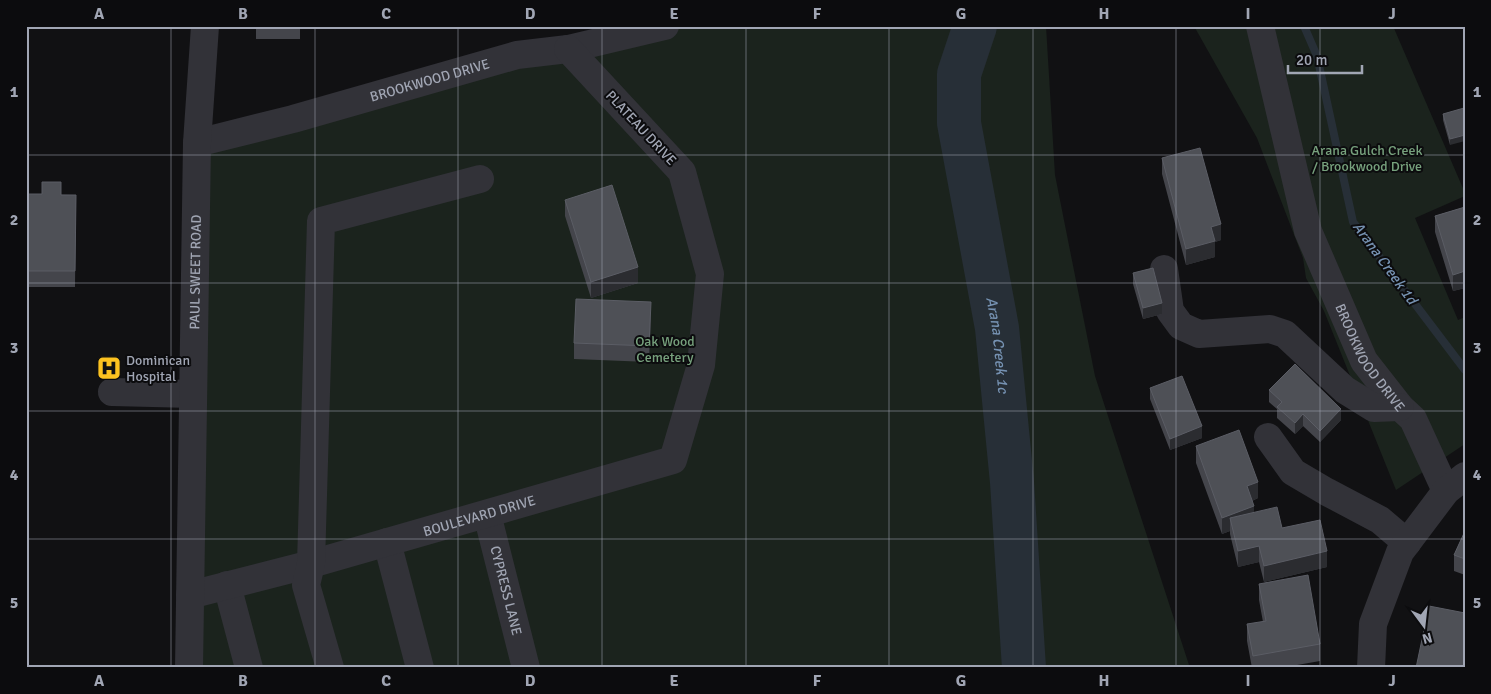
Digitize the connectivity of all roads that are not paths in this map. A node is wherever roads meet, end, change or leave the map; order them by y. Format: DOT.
graph roads {
  1 [pos="205,26"];
  2 [pos="665,26"];
  3 [pos="1260,26"];
  4 [pos="568,50"];
  5 [pos="197,143"];
  6 [pos="480,180"];
  7 [pos="1164,269"];
  8 [pos="701,365"];
  9 [pos="112,392"];
  10 [pos="193,394"];
  11 [pos="1400,407"];
  12 [pos="1268,437"];
  13 [pos="1455,484"];
  14 [pos="486,514"];
  15 [pos="387,542"];
  16 [pos="1407,543"];
  17 [pos="311,564"];
  18 [pos="227,586"];
  19 [pos="190,595"];
  20 [pos="189,668"];
  21 [pos="249,668"];
  22 [pos="330,668"];
  23 [pos="420,668"];
  24 [pos="526,668"];
  25 [pos="1371,668"];
  1 -- 5 [label="street, PAUL SWEET ROAD"];
  2 -- 4 [label="street, BROOKWOOD DRIVE"];
  3 -- 11 [label="street, BROOKWOOD DRIVE"];
  4 -- 5 [label="street, BROOKWOOD DRIVE"];
  4 -- 8 [label="street, PLATEAU DRIVE"];
  5 -- 10 [label="street, PAUL SWEET ROAD"];
  6 -- 17 [label="street"];
  7 -- 11 [label="street"];
  8 -- 14 [label="street, BOULEVARD DRIVE"];
  9 -- 10 [label="street"];
  10 -- 19 [label="street, PAUL SWEET ROAD"];
  11 -- 13 [label="street, BROOKWOOD DRIVE"];
  12 -- 16 [label="street"];
  13 -- 16 [label="street, BROOKWOOD DRIVE"];
  14 -- 15 [label="street, BOULEVARD DRIVE"];
  14 -- 24 [label="street, CYPRESS LANE"];
  15 -- 17 [label="street, BOULEVARD DRIVE"];
  15 -- 23 [label="street"];
  16 -- 25 [label="street, BROOKWOOD DRIVE"];
  17 -- 18 [label="street, BOULEVARD DRIVE"];
  17 -- 22 [label="street"];
  18 -- 19 [label="street, BOULEVARD DRIVE"];
  18 -- 21 [label="street"];
  19 -- 20 [label="street, PAUL SWEET ROAD"];
}
